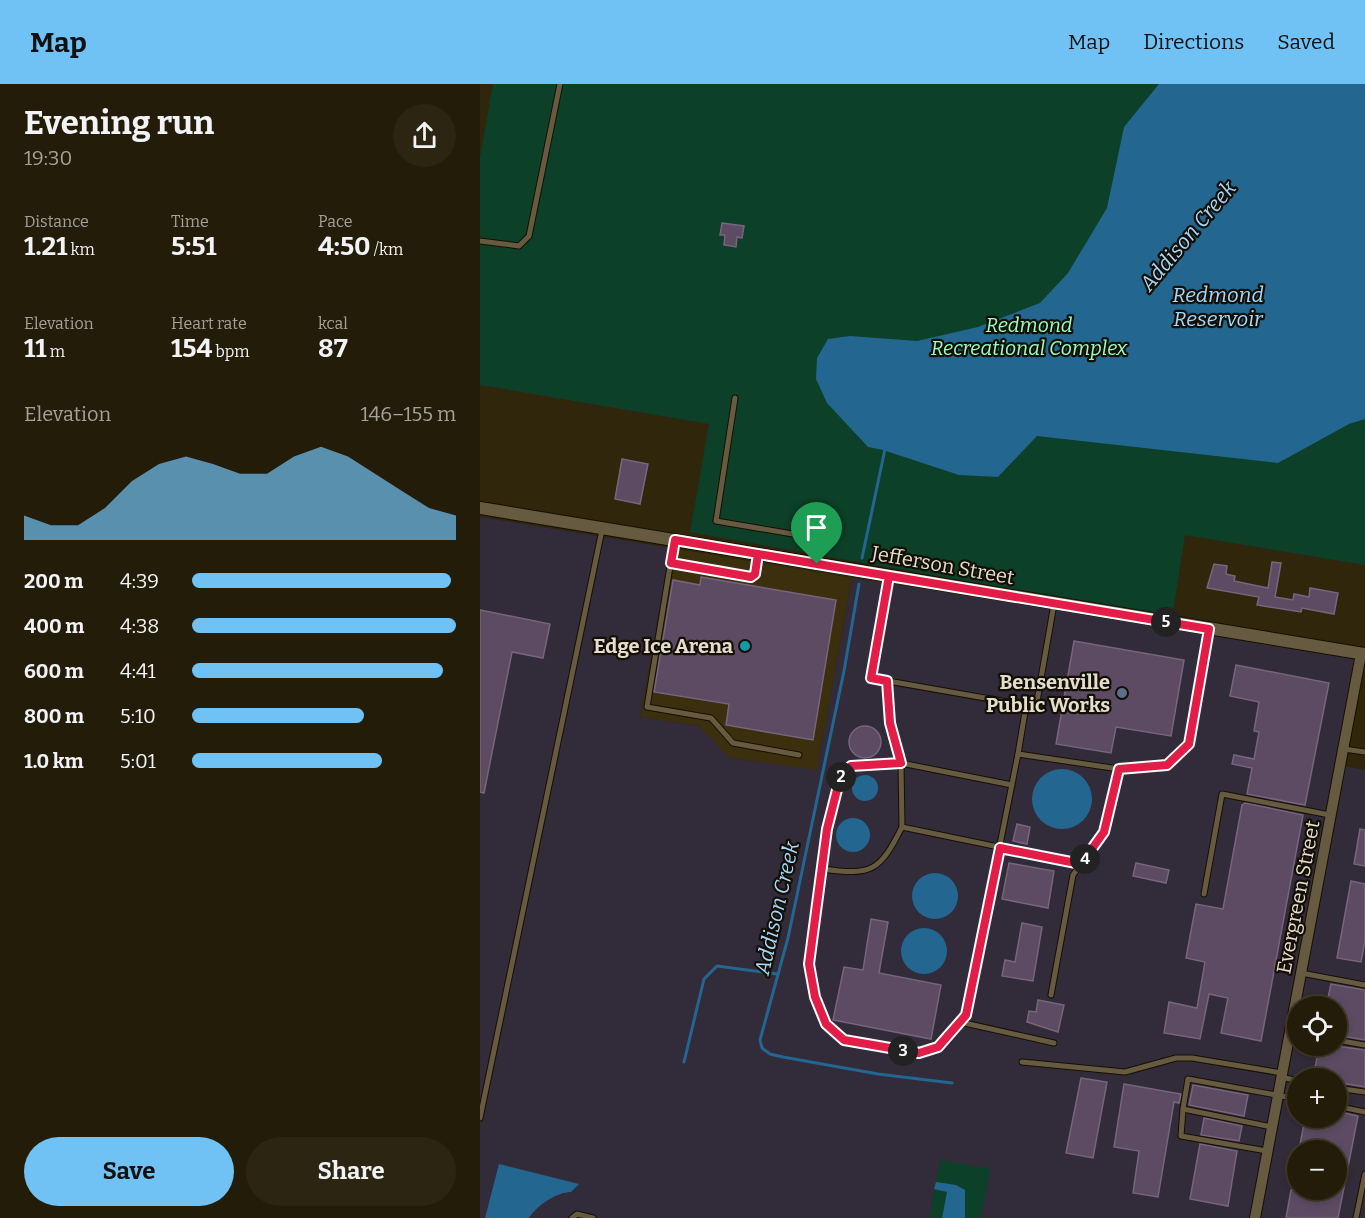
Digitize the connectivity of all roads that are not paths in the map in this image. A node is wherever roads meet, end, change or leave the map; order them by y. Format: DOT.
graph roads {
  1 [pos="560,84"];
  2 [pos="480,241"];
  3 [pos="735,398"];
  4 [pos="480,508"];
  5 [pos="602,528"];
  6 [pos="675,540"];
  7 [pos="758,554"];
  8 [pos="671,563"];
  9 [pos="817,564"];
  10 [pos="889,576"];
  11 [pos="1054,603"];
  12 [pos="1209,629"];
  13 [pos="1363,654"];
  14 [pos="887,681"];
  15 [pos="1026,706"];
  16 [pos="1344,749"];
  17 [pos="1365,752"];
  18 [pos="1018,754"];
  19 [pos="799,755"];
  20 [pos="901,763"];
  21 [pos="1119,769"];
  22 [pos="1012,785"];
  23 [pos="1332,816"];
  24 [pos="902,827"];
  25 [pos="1000,848"];
  26 [pos="1081,864"];
  27 [pos="823,869"];
  28 [pos="1204,894"];
  29 [pos="1301,973"];
  30 [pos="1365,985"];
  31 [pos="1051,995"];
  32 [pos="1298,996"];
  33 [pos="960,1022"];
  34 [pos="1038,1029"];
  35 [pos="1036,1039"];
  36 [pos="1347,1042"];
  37 [pos="1054,1043"];
  38 [pos="1365,1045"];
  39 [pos="1287,1056"];
  40 [pos="1022,1062"];
  41 [pos="1282,1075"];
  42 [pos="1287,1077"];
  43 [pos="1347,1090"];
  44 [pos="1365,1092"];
  45 [pos="1278,1095"];
  46 [pos="1287,1096"];
  47 [pos="1347,1108"];
  48 [pos="1183,1109"];
  49 [pos="1365,1112"];
  50 [pos="480,1118"];
  51 [pos="1272,1127"];
  52 [pos="1267,1151"];
  53 [pos="1365,1174"];
  54 [pos="572,1218"];
  55 [pos="593,1218"];
  56 [pos="1254,1218"];
  57 [pos="1356,1218"];
  1 -- 2 [label="lane"];
  3 -- 9 [label="lane"];
  4 -- 5 [label="street, Jefferson Street"];
  5 -- 6 [label="street, Jefferson Street"];
  5 -- 50 [label="lane"];
  6 -- 7 [label="street, Jefferson Street"];
  6 -- 8 [label="lane"];
  7 -- 8 [label="lane"];
  7 -- 9 [label="street, Jefferson Street"];
  8 -- 19 [label="lane"];
  9 -- 10 [label="street, Jefferson Street"];
  10 -- 11 [label="street, Jefferson Street"];
  10 -- 14 [label="lane"];
  11 -- 12 [label="street, Jefferson Street"];
  11 -- 15 [label="lane"];
  12 -- 13 [label="street, Jefferson Street"];
  12 -- 21 [label="lane"];
  13 -- 16 [label="street, Evergreen Street"];
  14 -- 15 [label="lane"];
  14 -- 20 [label="lane"];
  15 -- 18 [label="lane"];
  16 -- 17 [label="lane"];
  16 -- 23 [label="street, Evergreen Street"];
  18 -- 21 [label="lane"];
  18 -- 22 [label="lane"];
  20 -- 22 [label="lane"];
  20 -- 24 [label="lane"];
  20 -- 27 [label="lane"];
  21 -- 26 [label="lane"];
  22 -- 25 [label="lane"];
  23 -- 28 [label="lane"];
  23 -- 29 [label="street, Evergreen Street"];
  24 -- 25 [label="lane"];
  24 -- 27 [label="lane"];
  25 -- 26 [label="lane"];
  25 -- 33 [label="lane"];
  26 -- 31 [label="lane"];
  27 -- 33 [label="lane"];
  29 -- 30 [label="lane"];
  29 -- 32 [label="street, Evergreen Street"];
  33 -- 35 [label="lane"];
  34 -- 35 [label="lane"];
  35 -- 37 [label="lane"];
  36 -- 38 [label="lane"];
  39 -- 41 [label="street, Evergreen Street"];
  40 -- 41 [label="lane"];
  41 -- 42 [label="lane"];
  41 -- 45 [label="street, Evergreen Street"];
  43 -- 44 [label="lane"];
  45 -- 46 [label="lane"];
  45 -- 48 [label="lane"];
  45 -- 51 [label="street, Evergreen Street"];
  47 -- 49 [label="lane"];
  48 -- 51 [label="lane"];
  48 -- 52 [label="lane"];
  51 -- 52 [label="street, Evergreen Street"];
  52 -- 56 [label="street, Evergreen Street"];
  53 -- 57 [label="lane"];
  54 -- 55 [label="lane"];
}
